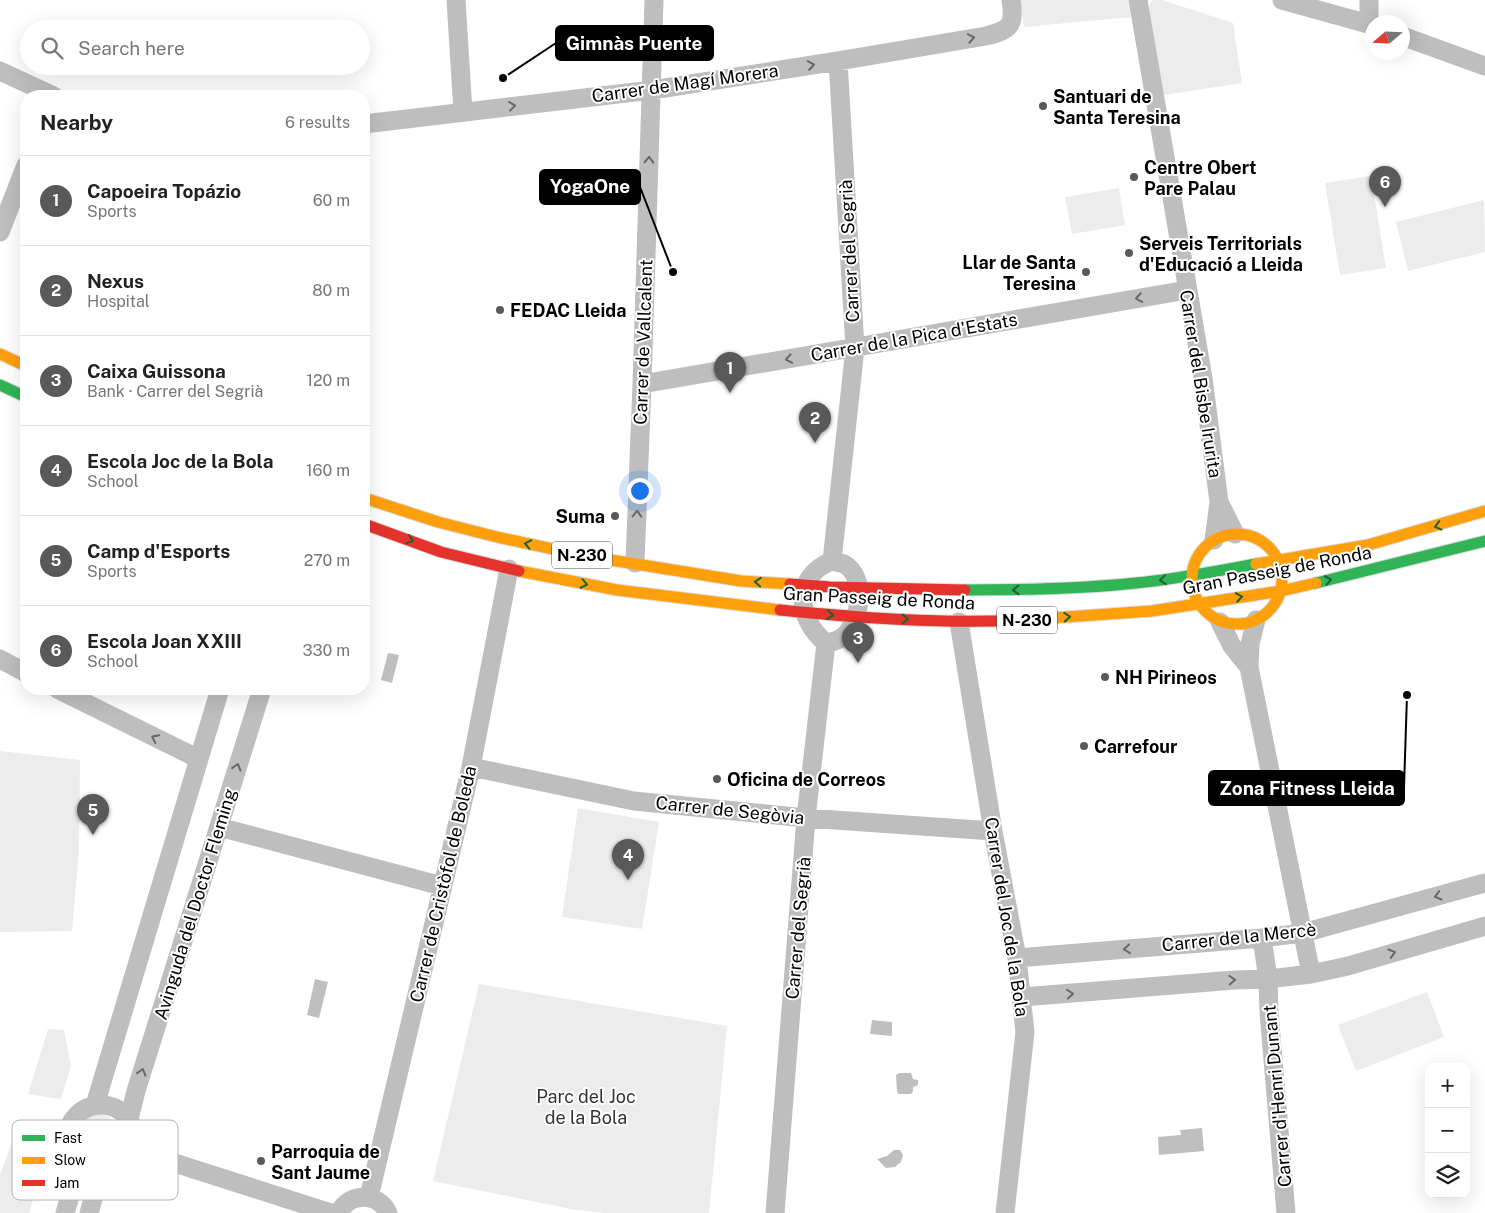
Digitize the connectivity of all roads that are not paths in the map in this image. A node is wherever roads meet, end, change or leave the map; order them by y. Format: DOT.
graph roads {
  1 [pos="456,0"];
  2 [pos="654,0"];
  3 [pos="1011,0"];
  4 [pos="1138,0"];
  5 [pos="1282,0"];
  6 [pos="1369,0"];
  7 [pos="1370,15"];
  8 [pos="1365,23"];
  9 [pos="1410,39"];
  10 [pos="838,61"];
  11 [pos="1485,66"];
  12 [pos="0,71"];
  13 [pos="40,90"];
  14 [pos="652,90"];
  15 [pos="463,112"];
  16 [pos="370,123"];
  17 [pos="20,180"];
  18 [pos="0,232"];
  19 [pos="1187,290"];
  20 [pos="855,348"];
  21 [pos="0,354"];
  22 [pos="20,363"];
  23 [pos="642,384"];
  24 [pos="2,392"];
  25 [pos="20,396"];
  26 [pos="370,500"];
  27 [pos="1219,502"];
  28 [pos="1485,511"];
  29 [pos="370,526"];
  30 [pos="1235,534"];
  31 [pos="1214,540"];
  32 [pos="1485,541"];
  33 [pos="1278,560"];
  34 [pos="832,561"];
  35 [pos="635,563"];
  36 [pos="509,569"];
  37 [pos="1191,576"];
  38 [pos="806,584"];
  39 [pos="858,588"];
  40 [pos="1281,591"];
  41 [pos="1198,603"];
  42 [pos="804,612"];
  43 [pos="856,616"];
  44 [pos="1256,620"];
  45 [pos="959,622"];
  46 [pos="1220,622"];
  47 [pos="826,643"];
  48 [pos="0,659"];
  49 [pos="1249,668"];
  50 [pos="20,670"];
  51 [pos="68,695"];
  52 [pos="218,695"];
  53 [pos="260,695"];
  54 [pos="199,759"];
  55 [pos="471,767"];
  56 [pos="806,818"];
  57 [pos="219,827"];
  58 [pos="993,831"];
  59 [pos="1485,883"];
  60 [pos="442,886"];
  61 [pos="1485,926"];
  62 [pos="1303,933"];
  63 [pos="1262,938"];
  64 [pos="1017,958"];
  65 [pos="1311,974"];
  66 [pos="1268,979"];
  67 [pos="1022,997"];
  68 [pos="95,1105"];
  69 [pos="129,1119"];
  70 [pos="72,1120"];
  71 [pos="178,1164"];
  72 [pos="369,1197"];
  73 [pos="69,1200"];
  74 [pos="93,1200"];
  75 [pos="65,1213"];
  76 [pos="89,1213"];
  77 [pos="331,1213"];
  78 [pos="340,1213"];
  79 [pos="388,1213"];
  80 [pos="775,1213"];
  81 [pos="1005,1213"];
  82 [pos="1286,1213"];
  1 -- 15 [label="street"];
  2 -- 14 [label="street, Carrer de Vallcalent"];
  10 -- 3 [label="street, Carrer de Magí Morera, one-way"];
  4 -- 19 [label="street, Carrer del Bisbe Irurita"];
  5 -- 8 [label="street"];
  6 -- 7 [label="street"];
  9 -- 11 [label="street"];
  14 -- 10 [label="street, Carrer de Magí Morera, one-way"];
  10 -- 20 [label="street, Carrer del Segrià"];
  12 -- 13 [label="street"];
  15 -- 14 [label="street, Carrer de Magí Morera, one-way"];
  23 -- 14 [label="street, Carrer de Vallcalent, one-way"];
  15 -- 16 [label="street, Carrer de Magí Morera"];
  17 -- 18 [label="street"];
  19 -- 20 [label="street, Carrer de la Pica d'Estats, one-way"];
  19 -- 27 [label="street, Carrer del Bisbe Irurita"];
  20 -- 23 [label="street, Carrer de la Pica d'Estats, one-way"];
  20 -- 34 [label="street, Carrer del Segrià"];
  21 -- 22 [label="main road"];
  35 -- 23 [label="street, Carrer de Vallcalent, one-way"];
  24 -- 25 [label="main road"];
  35 -- 26 [label="main road, Gran Passeig de Ronda / N-230, one-way"];
  27 -- 30 [label="street, Carrer del Bisbe Irurita"];
  27 -- 31 [label="street, Carrer del Bisbe Irurita"];
  28 -- 33 [label="main road, Gran Passeig de Ronda / N-230, one-way"];
  29 -- 36 [label="main road, Gran Passeig de Ronda / N-230, one-way"];
  30 -- 31 [label="main road"];
  30 -- 33 [label="main road"];
  31 -- 37 [label="main road"];
  40 -- 32 [label="main road, Gran Passeig de Ronda / N-230, one-way"];
  33 -- 37 [label="main road, Gran Passeig de Ronda / N-230"];
  33 -- 40 [label="main road"];
  34 -- 38 [label="street"];
  34 -- 39 [label="street"];
  38 -- 35 [label="main road, Gran Passeig de Ronda / N-230, one-way"];
  36 -- 42 [label="main road, Gran Passeig de Ronda / N-230, one-way"];
  36 -- 55 [label="street, Carrer de Cristòfol de Boleda"];
  37 -- 39 [label="main road, Gran Passeig de Ronda / N-230, one-way"];
  37 -- 41 [label="main road"];
  38 -- 39 [label="main road, Gran Passeig de Ronda / N-230"];
  38 -- 42 [label="street"];
  39 -- 43 [label="street"];
  41 -- 40 [label="main road, Gran Passeig de Ronda / N-230, one-way"];
  40 -- 44 [label="main road"];
  45 -- 41 [label="main road, Gran Passeig de Ronda / N-230, one-way"];
  41 -- 46 [label="main road"];
  42 -- 43 [label="main road, Gran Passeig de Ronda / N-230, one-way"];
  42 -- 47 [label="street"];
  43 -- 45 [label="main road, Gran Passeig de Ronda / N-230, one-way"];
  43 -- 47 [label="street"];
  44 -- 46 [label="main road"];
  44 -- 49 [label="street"];
  45 -- 58 [label="street, Carrer del Joc de la Bola"];
  46 -- 49 [label="street"];
  47 -- 56 [label="street, Carrer del Segrià"];
  48 -- 50 [label="street"];
  49 -- 62 [label="street"];
  54 -- 51 [label="street, one-way"];
  52 -- 54 [label="street"];
  57 -- 53 [label="street, Avinguda del Doctor Fleming, one-way"];
  54 -- 68 [label="street"];
  55 -- 56 [label="street, Carrer de Segòvia"];
  55 -- 60 [label="street, Carrer de Cristòfol de Boleda"];
  56 -- 58 [label="street, Carrer de Segòvia"];
  56 -- 80 [label="street, Carrer del Segrià"];
  57 -- 60 [label="street"];
  69 -- 57 [label="street, Avinguda del Doctor Fleming, one-way"];
  58 -- 64 [label="street, Carrer del Joc de la Bola"];
  59 -- 62 [label="street, Carrer de la Mercè, one-way"];
  60 -- 72 [label="street, Carrer de Cristòfol de Boleda"];
  65 -- 61 [label="street, one-way"];
  62 -- 63 [label="street, Carrer de la Mercè"];
  62 -- 65 [label="street"];
  63 -- 64 [label="street, Carrer de la Mercè, one-way"];
  63 -- 66 [label="street"];
  64 -- 67 [label="street, Carrer del Joc de la Bola"];
  65 -- 66 [label="street"];
  67 -- 66 [label="street, one-way"];
  66 -- 82 [label="street, Carrer d'Henri Dunant"];
  67 -- 81 [label="street, Carrer del Joc de la Bola"];
  68 -- 69 [label="street"];
  68 -- 70 [label="street"];
  71 -- 77 [label="street"];
  72 -- 78 [label="street"];
  72 -- 79 [label="street"];
  73 -- 75 [label="street"];
  74 -- 76 [label="street"];
}
